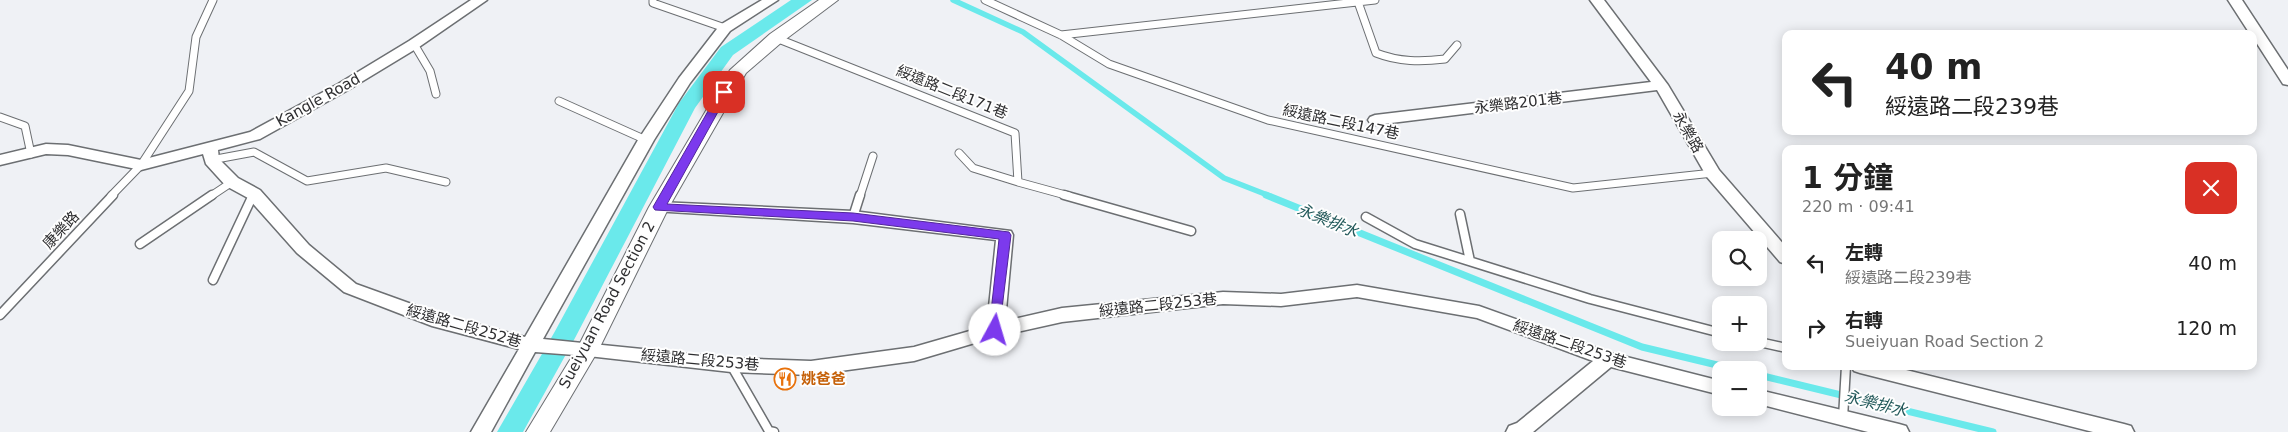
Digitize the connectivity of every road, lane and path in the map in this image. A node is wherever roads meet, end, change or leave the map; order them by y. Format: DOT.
graph roads {
  1 [pos="213,0"];
  2 [pos="480,0"];
  3 [pos="653,0"];
  4 [pos="771,0"];
  5 [pos="830,0"];
  6 [pos="984,0"];
  7 [pos="1375,0"];
  8 [pos="1597,0"];
  9 [pos="2235,0"];
  10 [pos="1358,2"];
  11 [pos="725,28"];
  12 [pos="2255,30"];
  13 [pos="2257,34"];
  14 [pos="1061,35"];
  15 [pos="776,38"];
  16 [pos="414,44"];
  17 [pos="1457,45"];
  18 [pos="2288,81"];
  19 [pos="1661,85"];
  20 [pos="436,94"];
  21 [pos="559,101"];
  22 [pos="0,117"];
  23 [pos="1376,120"];
  24 [pos="646,140"];
  25 [pos="959,153"];
  26 [pos="31,154"];
  27 [pos="211,154"];
  28 [pos="873,156"];
  29 [pos="0,160"];
  30 [pos="142,165"];
  31 [pos="1713,173"];
  32 [pos="232,182"];
  33 [pos="446,182"];
  34 [pos="1018,182"];
  35 [pos="254,194"];
  36 [pos="659,207"];
  37 [pos="1460,214"];
  38 [pos="853,217"];
  39 [pos="1366,217"];
  40 [pos="1191,231"];
  41 [pos="140,244"];
  42 [pos="1782,253"];
  43 [pos="1470,261"];
  44 [pos="213,280"];
  45 [pos="0,314"];
  46 [pos="995,330"];
  47 [pos="1712,331"];
  48 [pos="1767,344"];
  49 [pos="536,345"];
  50 [pos="1782,347"];
  51 [pos="588,348"];
  52 [pos="1608,359"];
  53 [pos="731,365"];
  54 [pos="1845,370"];
  55 [pos="1876,370"];
  56 [pos="1712,386"];
  57 [pos="1767,398"];
  58 [pos="1844,410"];
  59 [pos="481,432"];
  60 [pos="538,432"];
  61 [pos="774,432"];
  62 [pos="1516,432"];
  63 [pos="1899,432"];
  64 [pos="2124,432"];
  1 -- 30 [label="lane, 康樂路"];
  2 -- 16 [label="street, Kangle Road"];
  3 -- 11 [label="lane"];
  4 -- 11 [label="street"];
  5 -- 15 [label="street, Sueiyuan Road Section 2"];
  6 -- 14 [label="lane, 綏遠路二段147巷"];
  7 -- 10 [label="lane"];
  8 -- 19 [label="street, 永樂路"];
  9 -- 12 [label="street"];
  10 -- 14 [label="lane"];
  10 -- 17 [label="lane"];
  11 -- 24 [label="street"];
  13 -- 18 [label="street"];
  14 -- 31 [label="lane, 綏遠路二段147巷"];
  15 -- 34 [label="lane, 綏遠路二段171巷"];
  15 -- 36 [label="street, Sueiyuan Road Section 2"];
  16 -- 20 [label="lane"];
  16 -- 27 [label="street, Kangle Road"];
  19 -- 23 [label="street, 永樂路201巷"];
  19 -- 31 [label="street, 永樂路"];
  21 -- 24 [label="lane"];
  22 -- 26 [label="lane"];
  24 -- 49 [label="street"];
  25 -- 34 [label="lane"];
  26 -- 29 [label="street"];
  26 -- 30 [label="street"];
  27 -- 30 [label="street, Kangle Road"];
  27 -- 32 [label="street, 綏遠路二段252巷"];
  27 -- 33 [label="lane"];
  28 -- 38 [label="lane"];
  30 -- 45 [label="lane, 康樂路"];
  31 -- 42 [label="street, 永樂路"];
  32 -- 35 [label="street, 綏遠路二段252巷"];
  32 -- 41 [label="lane"];
  34 -- 40 [label="lane"];
  35 -- 44 [label="lane"];
  35 -- 49 [label="street, 綏遠路二段252巷"];
  36 -- 38 [label="street"];
  36 -- 51 [label="street, Sueiyuan Road Section 2"];
  37 -- 43 [label="lane"];
  38 -- 46 [label="street"];
  39 -- 43 [label="lane"];
  43 -- 47 [label="lane"];
  46 -- 52 [label="street, 綏遠路二段253巷"];
  46 -- 53 [label="street, 綏遠路二段253巷"];
  48 -- 50 [label="lane"];
  49 -- 51 [label="street, 綏遠路二段252巷"];
  49 -- 59 [label="street"];
  51 -- 53 [label="street, 綏遠路二段253巷"];
  51 -- 60 [label="street, Sueiyuan Road Section 2"];
  52 -- 56 [label="street, 綏遠路二段253巷"];
  52 -- 62 [label="street"];
  53 -- 61 [label="lane"];
  54 -- 58 [label="lane"];
  55 -- 64 [label="street"];
  57 -- 58 [label="street"];
  58 -- 63 [label="street"];
}
